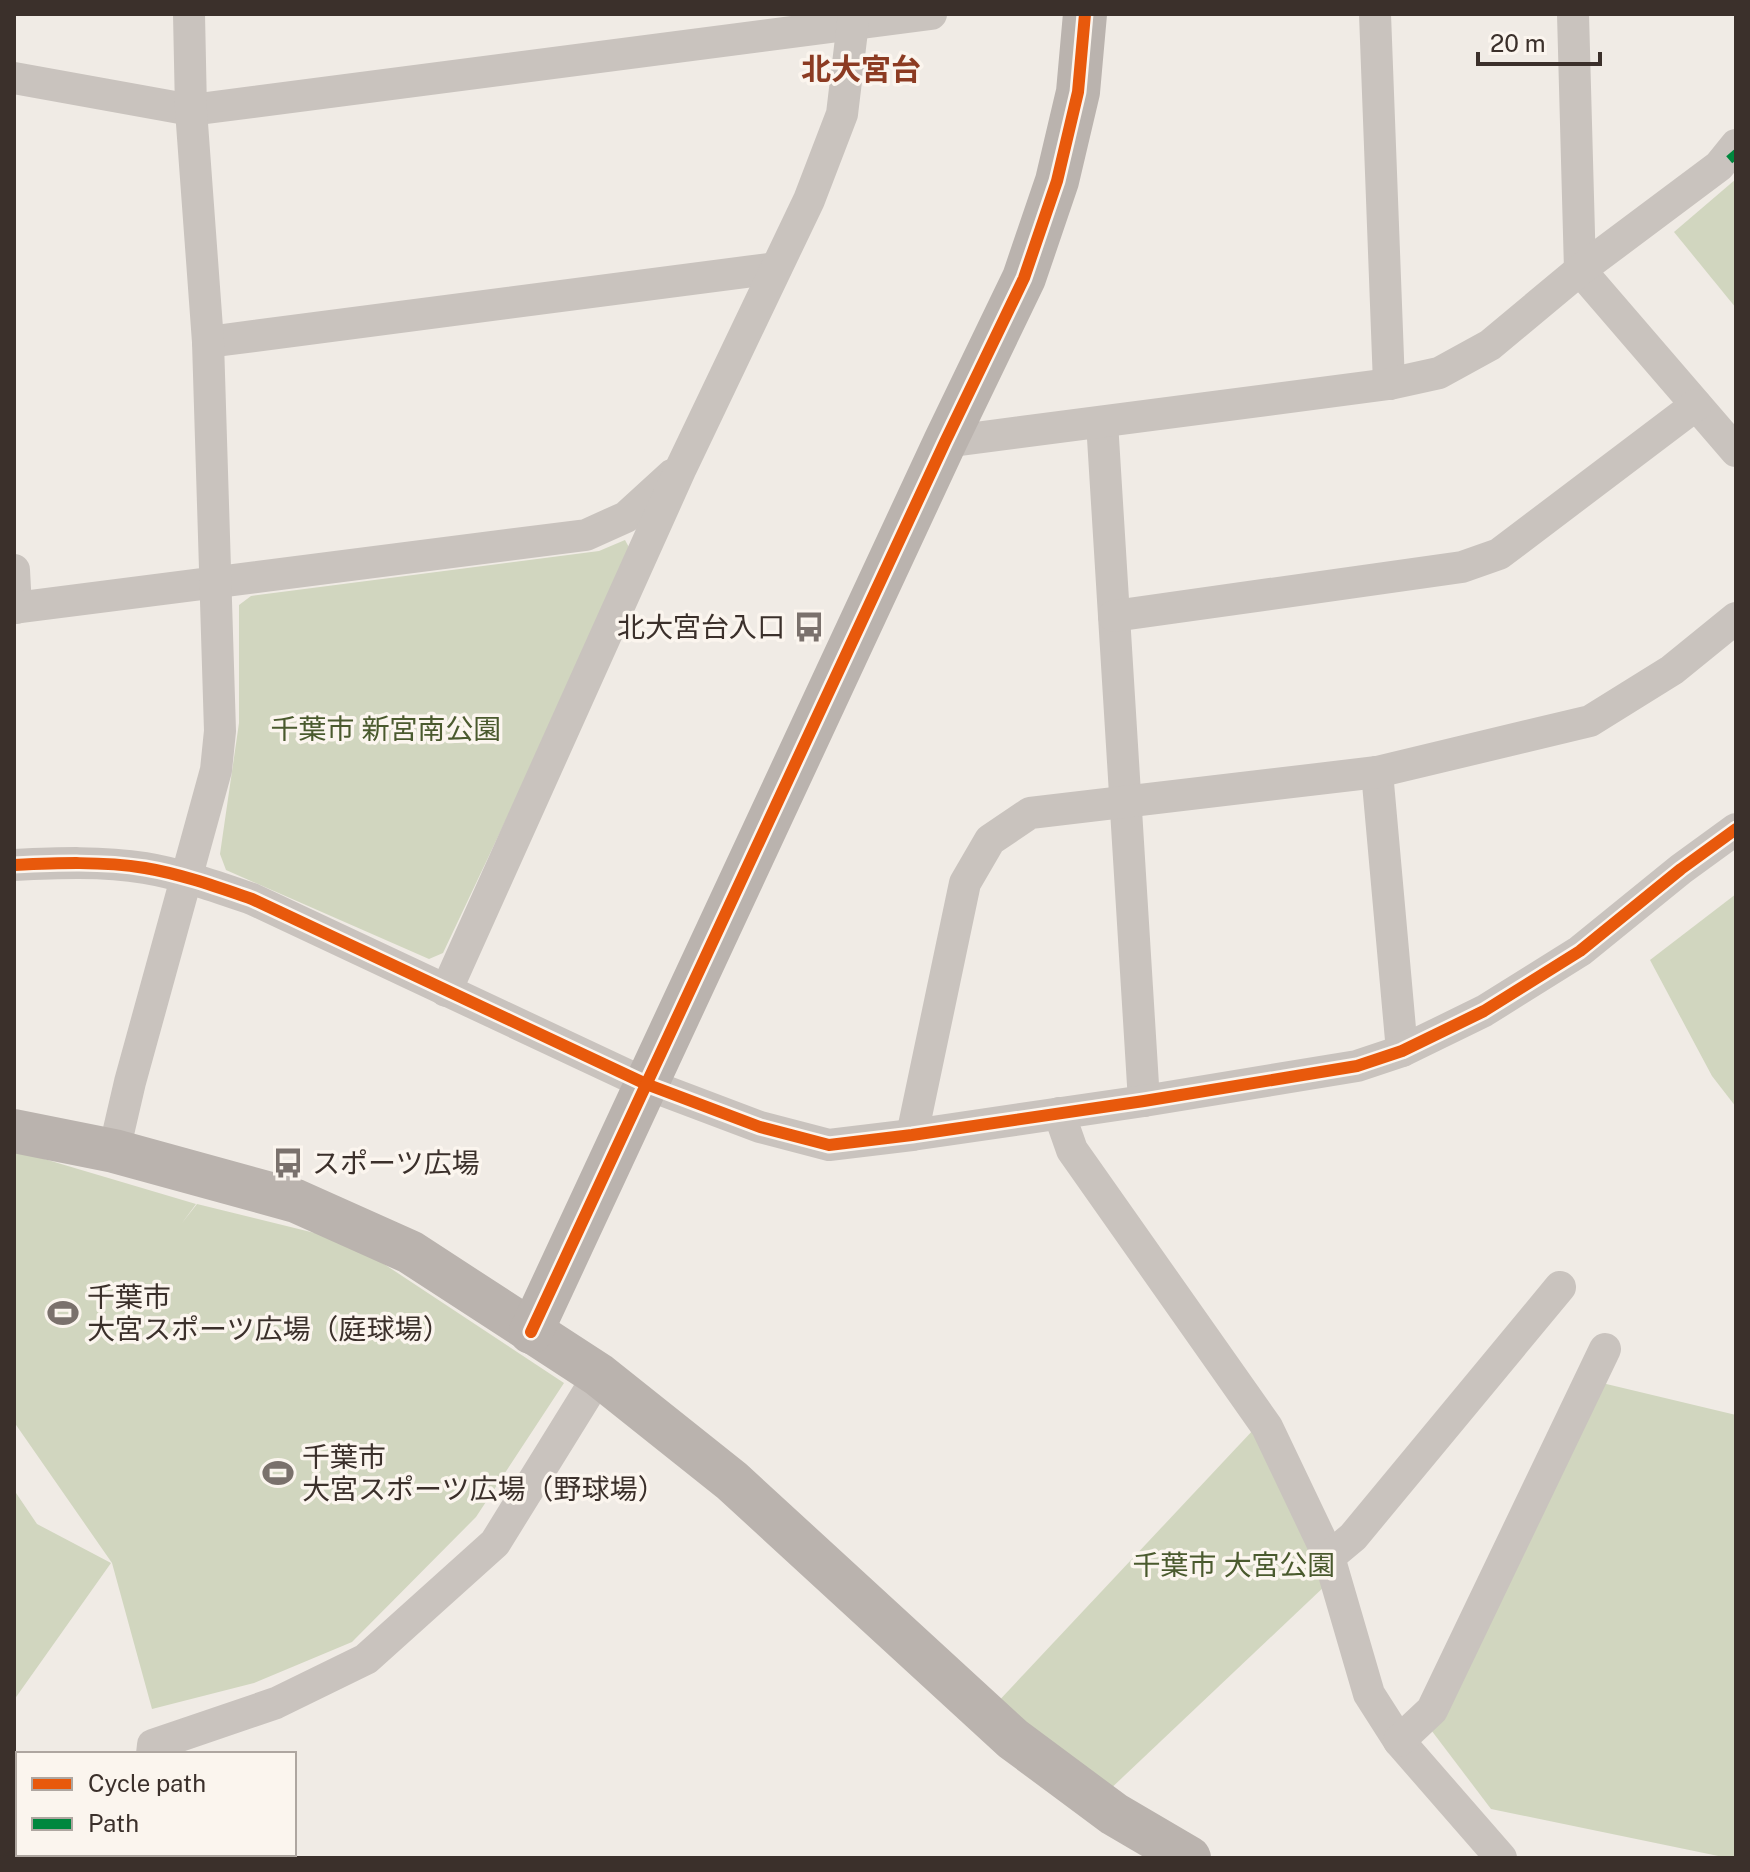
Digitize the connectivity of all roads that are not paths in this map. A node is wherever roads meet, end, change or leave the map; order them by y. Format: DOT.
graph roads {
  1 [pos="189,14"];
  2 [pos="931,14"];
  3 [pos="1085,14"];
  4 [pos="1375,14"];
  5 [pos="1573,14"];
  6 [pos="854,18"];
  7 [pos="14,78"];
  8 [pos="191,110"];
  9 [pos="1736,145"];
  10 [pos="776,268"];
  11 [pos="1580,270"];
  12 [pos="208,342"];
  13 [pos="1389,384"];
  14 [pos="1696,405"];
  15 [pos="1102,422"];
  16 [pos="945,442"];
  17 [pos="1736,451"];
  18 [pos="681,468"];
  19 [pos="14,570"];
  20 [pos="215,583"];
  21 [pos="15,608"];
  22 [pos="1114,616"];
  23 [pos="1736,618"];
  24 [pos="1377,772"];
  25 [pos="1125,802"];
  26 [pos="1736,829"];
  27 [pos="14,865"];
  28 [pos="187,878"];
  29 [pos="446,991"];
  30 [pos="1402,1051"];
  31 [pos="646,1084"];
  32 [pos="1144,1101"];
  33 [pos="1059,1113"];
  34 [pos="14,1131"];
  35 [pos="912,1135"];
  36 [pos="114,1151"];
  37 [pos="1560,1287"];
  38 [pos="531,1332"];
  39 [pos="1605,1349"];
  40 [pos="599,1375"];
  41 [pos="1329,1557"];
  42 [pos="1399,1741"];
  43 [pos="152,1752"];
  44 [pos="1189,1858"];
  45 [pos="1501,1858"];
  1 -- 8 [label="street"];
  2 -- 6 [label="street"];
  3 -- 16 [label="street"];
  4 -- 13 [label="street"];
  5 -- 11 [label="street"];
  6 -- 8 [label="street"];
  6 -- 10 [label="street"];
  7 -- 8 [label="street"];
  8 -- 12 [label="street"];
  9 -- 11 [label="street"];
  10 -- 12 [label="street"];
  10 -- 18 [label="street"];
  11 -- 13 [label="street"];
  11 -- 14 [label="street"];
  12 -- 20 [label="street"];
  13 -- 15 [label="street"];
  14 -- 17 [label="street"];
  14 -- 22 [label="street"];
  15 -- 16 [label="street"];
  15 -- 22 [label="street"];
  16 -- 31 [label="street"];
  18 -- 20 [label="street"];
  18 -- 29 [label="street"];
  19 -- 21 [label="street"];
  20 -- 21 [label="street"];
  20 -- 28 [label="street"];
  22 -- 25 [label="street"];
  23 -- 24 [label="street"];
  24 -- 25 [label="street"];
  24 -- 30 [label="street"];
  25 -- 32 [label="street"];
  25 -- 35 [label="street"];
  26 -- 30 [label="street"];
  27 -- 28 [label="street"];
  28 -- 29 [label="street"];
  28 -- 36 [label="street"];
  29 -- 31 [label="street"];
  30 -- 32 [label="street"];
  31 -- 35 [label="street"];
  31 -- 38 [label="street"];
  32 -- 33 [label="street"];
  33 -- 35 [label="street"];
  33 -- 41 [label="street"];
  34 -- 36 [label="street"];
  36 -- 38 [label="street"];
  37 -- 41 [label="street"];
  38 -- 40 [label="street"];
  39 -- 42 [label="street"];
  40 -- 43 [label="street"];
  40 -- 44 [label="street"];
  41 -- 42 [label="street"];
  42 -- 45 [label="street"];
}
